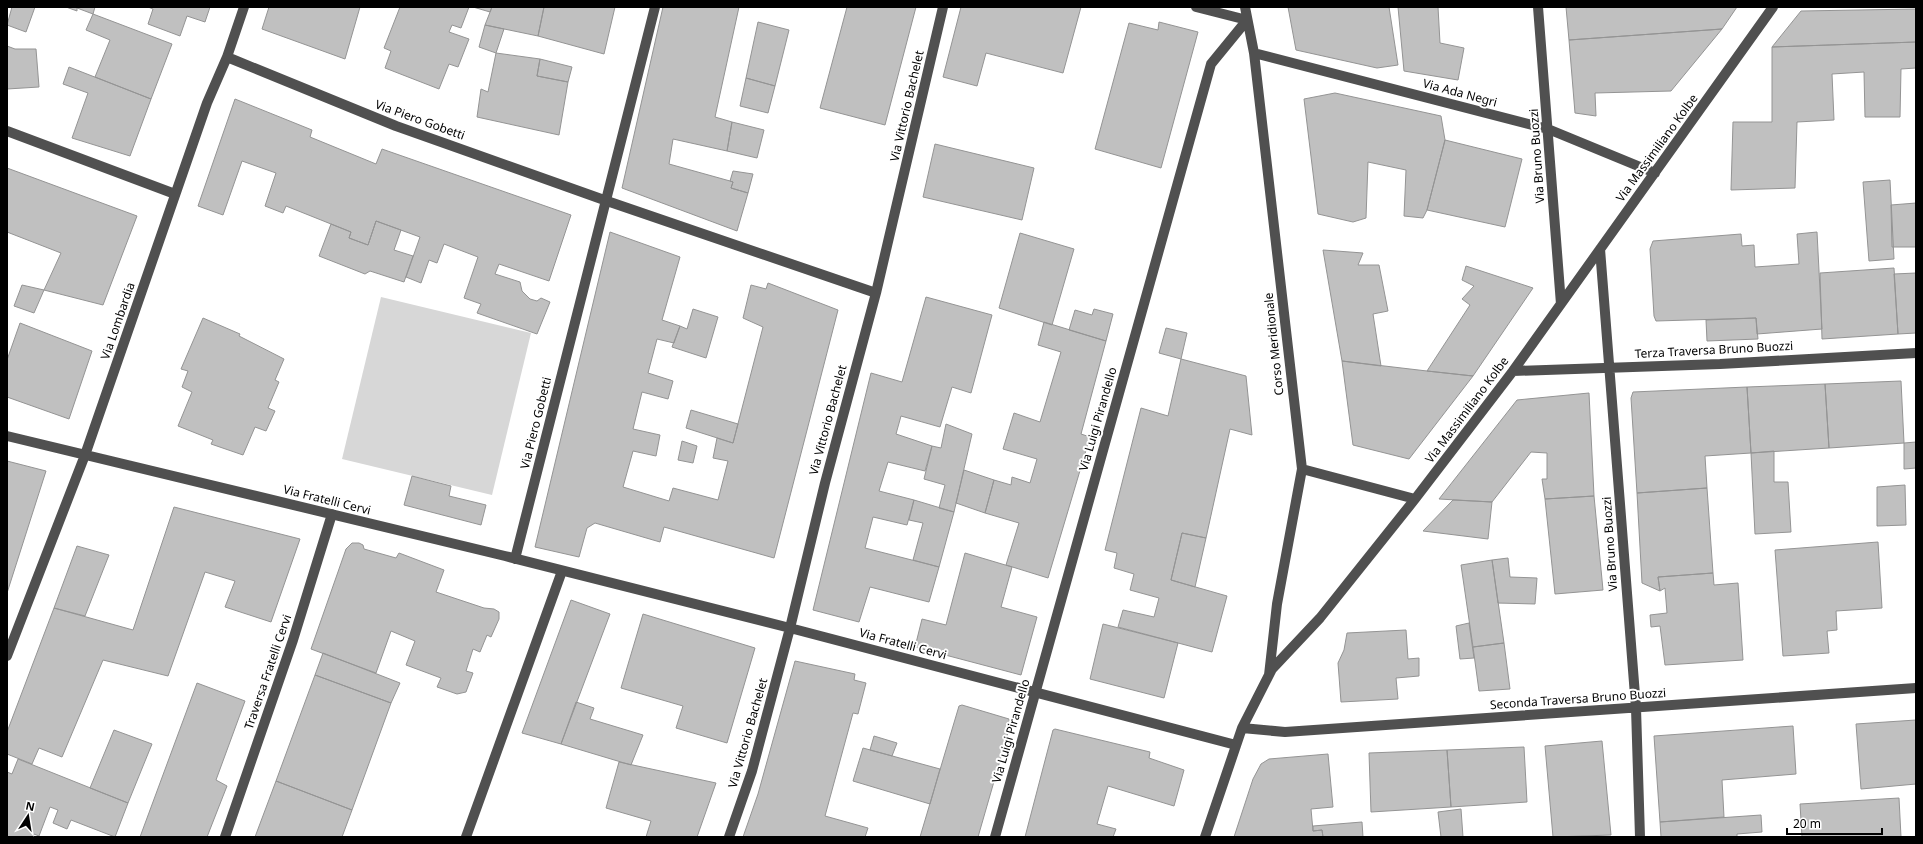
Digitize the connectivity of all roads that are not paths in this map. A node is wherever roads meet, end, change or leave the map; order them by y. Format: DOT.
graph roads {
  1 [pos="244,7"];
  2 [pos="654,7"];
  3 [pos="943,7"];
  4 [pos="1196,7"];
  5 [pos="1245,7"];
  6 [pos="1538,7"];
  7 [pos="1773,7"];
  8 [pos="1247,20"];
  9 [pos="1254,53"];
  10 [pos="227,57"];
  11 [pos="1548,129"];
  12 [pos="7,131"];
  13 [pos="1655,173"];
  14 [pos="175,194"];
  15 [pos="607,201"];
  16 [pos="1600,249"];
  17 [pos="876,293"];
  18 [pos="1561,304"];
  19 [pos="1916,353"];
  20 [pos="1610,368"];
  21 [pos="1513,371"];
  22 [pos="7,436"];
  23 [pos="85,455"];
  24 [pos="1302,469"];
  25 [pos="1415,499"];
  26 [pos="332,514"];
  27 [pos="515,559"];
  28 [pos="562,571"];
  29 [pos="790,628"];
  30 [pos="7,656"];
  31 [pos="1270,673"];
  32 [pos="1916,688"];
  33 [pos="1035,693"];
  34 [pos="1636,708"];
  35 [pos="1242,728"];
  36 [pos="1236,745"];
  37 [pos="225,837"];
  38 [pos="466,837"];
  39 [pos="729,837"];
  40 [pos="995,837"];
  41 [pos="1205,837"];
  42 [pos="1640,837"];
  1 -- 10 [label="street, Via Lombardia"];
  2 -- 15 [label="street, Via Piero Gobetti"];
  3 -- 17 [label="street, Via Vittorio Bachelet"];
  4 -- 8 [label="street"];
  5 -- 8 [label="street, Corso Meridionale"];
  6 -- 11 [label="street, Via Bruno Buozzi"];
  7 -- 13 [label="street, Via Massimiliano Kolbe"];
  8 -- 9 [label="street, Corso Meridionale"];
  8 -- 33 [label="street, Via Luigi Pirandello"];
  9 -- 11 [label="street, Via Ada Negri"];
  9 -- 24 [label="street, Corso Meridionale"];
  10 -- 14 [label="street, Via Lombardia"];
  10 -- 15 [label="street, Via Piero Gobetti"];
  11 -- 13 [label="street, Via Ada Negri"];
  11 -- 18 [label="street, Via Bruno Buozzi"];
  12 -- 14 [label="street"];
  13 -- 16 [label="street, Via Massimiliano Kolbe"];
  14 -- 23 [label="street, Via Lombardia"];
  15 -- 17 [label="street, Via Piero Gobetti"];
  15 -- 27 [label="street, Via Piero Gobetti"];
  16 -- 18 [label="street, Via Massimiliano Kolbe"];
  16 -- 20 [label="street, Via Bruno Buozzi"];
  17 -- 29 [label="street, Via Vittorio Bachelet"];
  18 -- 21 [label="street, Via Massimiliano Kolbe"];
  19 -- 20 [label="street, Terza Traversa Bruno Buozzi"];
  20 -- 21 [label="street, Terza Traversa Bruno Buozzi"];
  20 -- 34 [label="street, Via Bruno Buozzi"];
  21 -- 25 [label="street, Via Massimiliano Kolbe"];
  22 -- 23 [label="street"];
  23 -- 26 [label="street, Via Fratelli Cervi"];
  23 -- 30 [label="street, Via Lombardia"];
  24 -- 25 [label="street"];
  24 -- 31 [label="street, Corso Meridionale"];
  25 -- 31 [label="street, Via Massimiliano Kolbe"];
  26 -- 27 [label="street, Via Fratelli Cervi"];
  26 -- 37 [label="street, Traversa Fratelli Cervi"];
  27 -- 28 [label="street, Via Fratelli Cervi"];
  28 -- 29 [label="street, Via Fratelli Cervi"];
  28 -- 38 [label="street"];
  29 -- 33 [label="street, Via Fratelli Cervi"];
  29 -- 39 [label="street, Via Vittorio Bachelet"];
  31 -- 35 [label="street, Via Massimiliano Kolbe"];
  32 -- 34 [label="street, Seconda Traversa Bruno Buozzi"];
  33 -- 36 [label="street, Via Fratelli Cervi"];
  33 -- 40 [label="street, Via Luigi Pirandello"];
  34 -- 35 [label="street, Seconda Traversa Bruno Buozzi"];
  34 -- 42 [label="street, Via Bruno Buozzi"];
  35 -- 36 [label="street, Via Massimiliano Kolbe"];
  36 -- 41 [label="street, Via Massimiliano Kolbe"];
}
